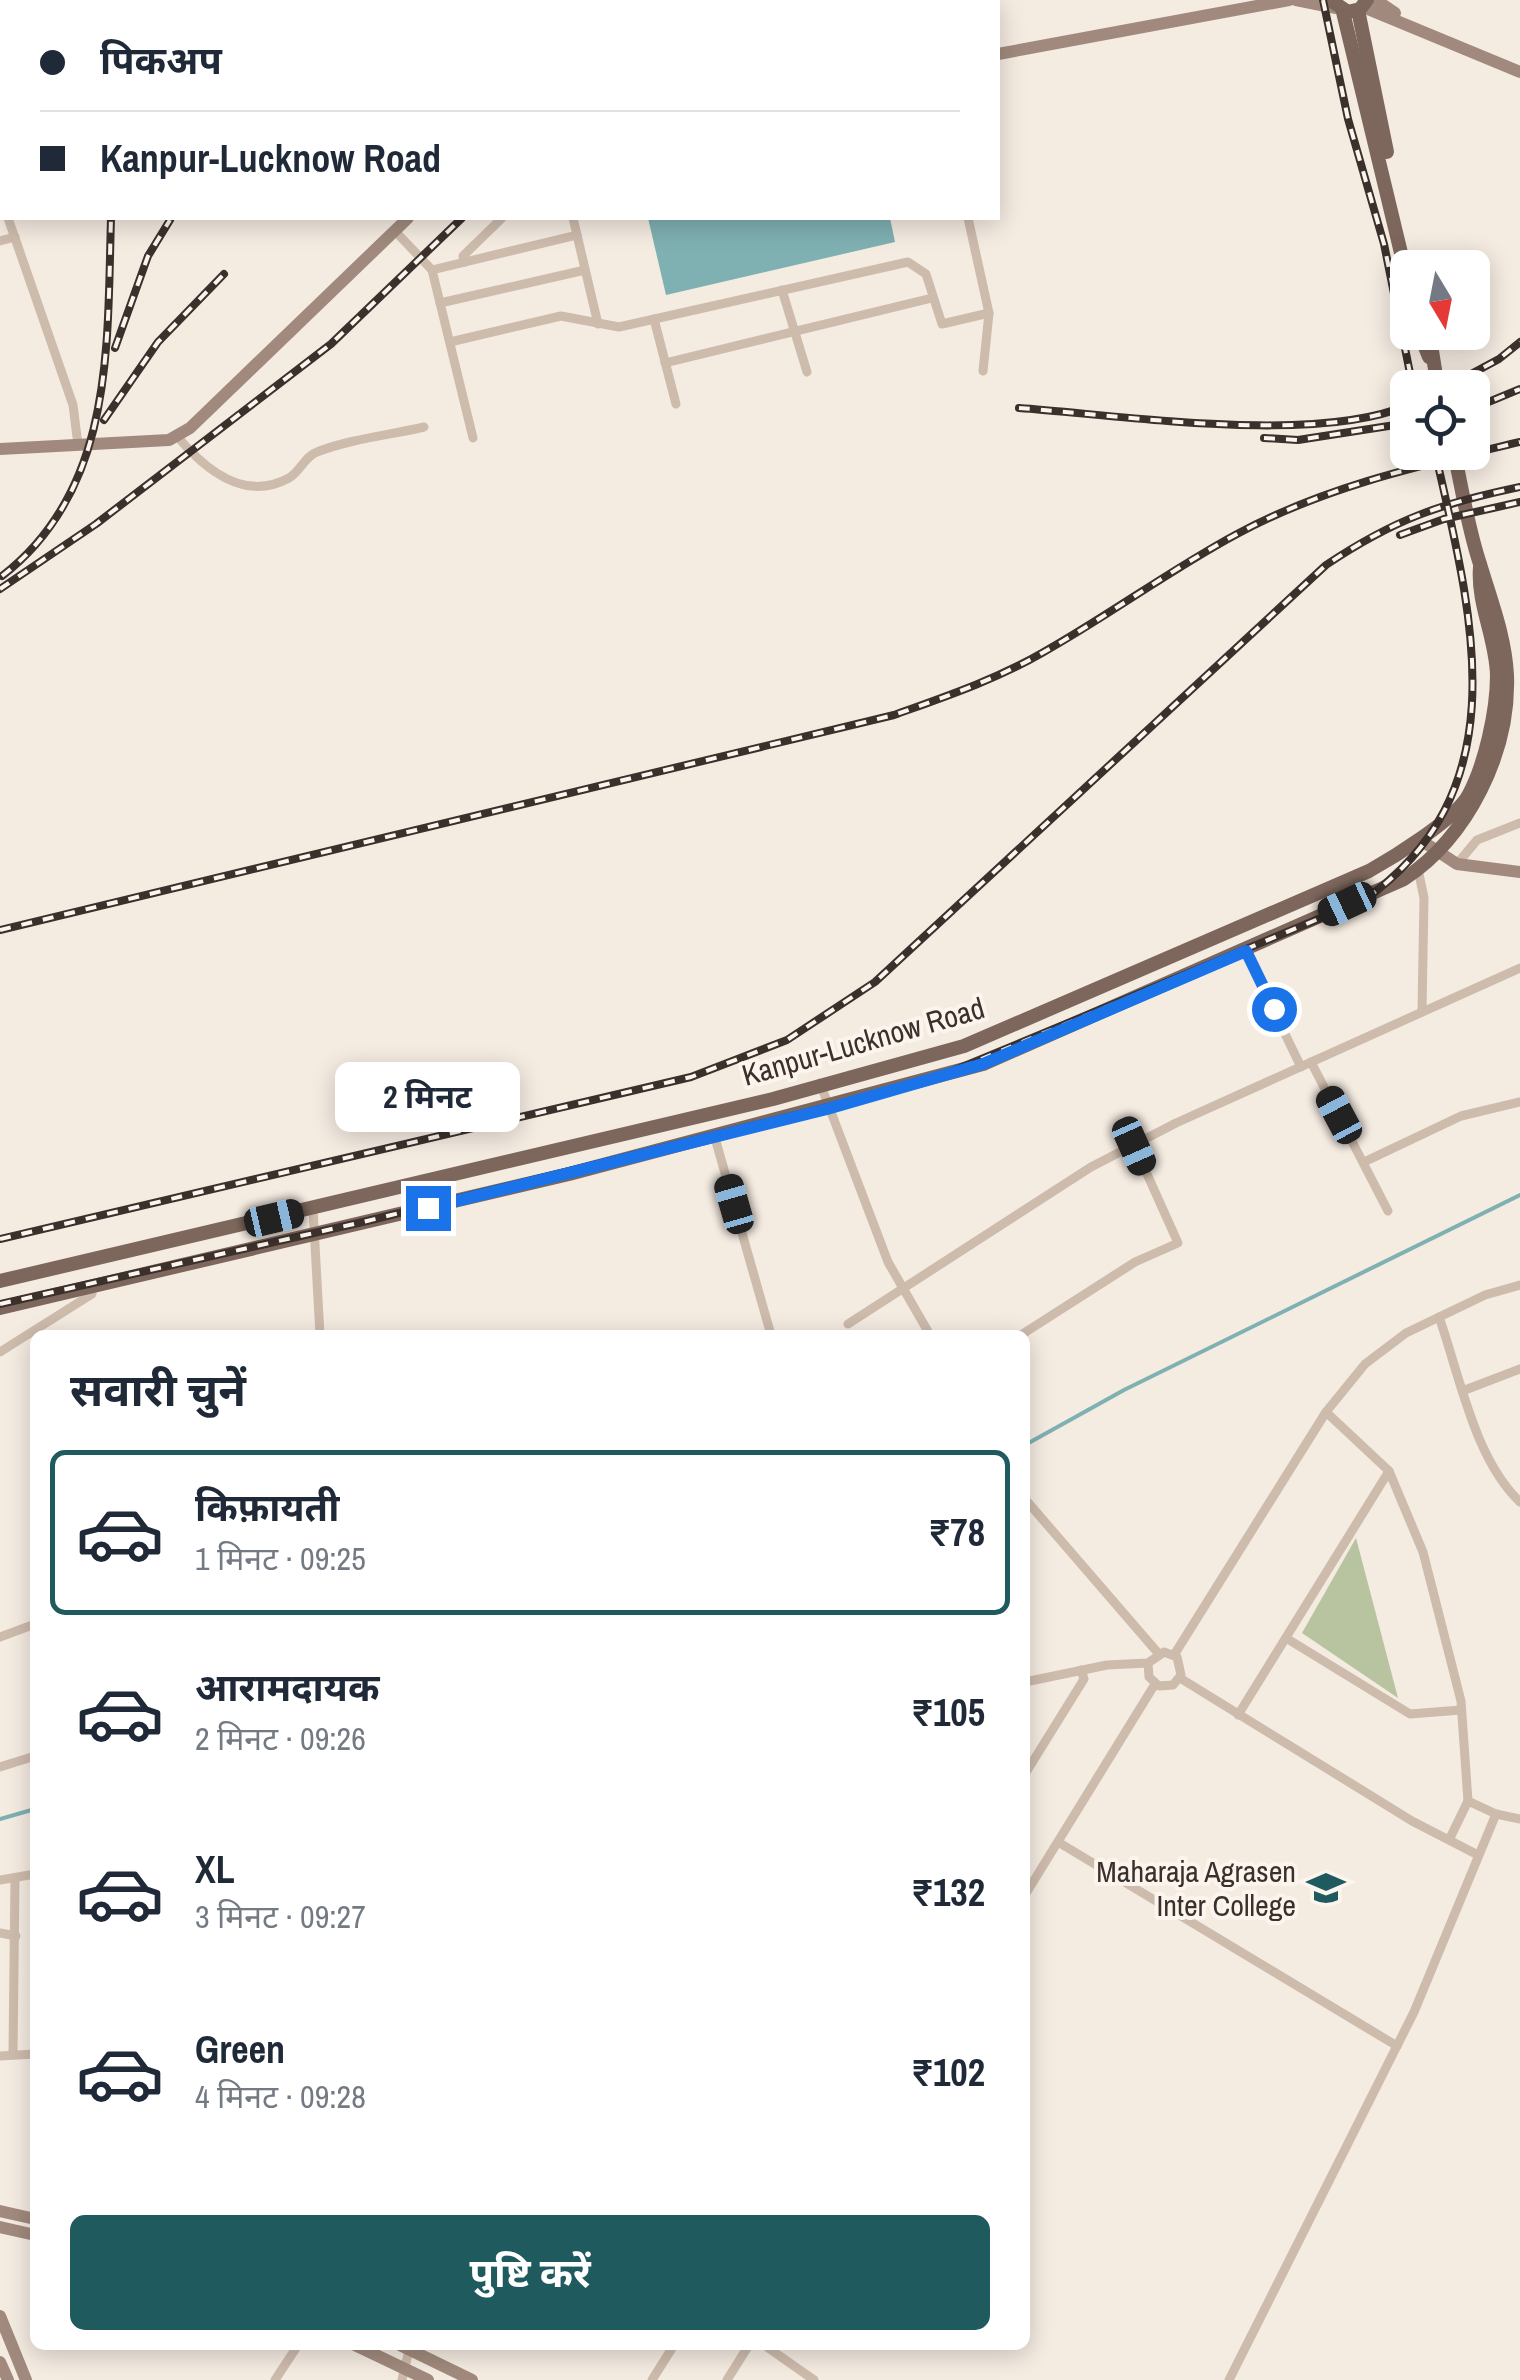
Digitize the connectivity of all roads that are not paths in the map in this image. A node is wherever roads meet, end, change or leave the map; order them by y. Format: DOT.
graph roads {
  1 [pos="1292,0"];
  2 [pos="1353,5"];
  3 [pos="1000,49"];
  4 [pos="1520,72"];
  5 [pos="9,220"];
  6 [pos="406,220"];
  7 [pos="500,220"];
  8 [pos="573,220"];
  9 [pos="968,220"];
  10 [pos="395,230"];
  11 [pos="577,236"];
  12 [pos="15,237"];
  13 [pos="0,241"];
  14 [pos="1402,250"];
  15 [pos="1410,250"];
  16 [pos="465,262"];
  17 [pos="432,270"];
  18 [pos="585,270"];
  19 [pos="782,290"];
  20 [pos="932,298"];
  21 [pos="440,303"];
  22 [pos="989,312"];
  23 [pos="654,319"];
  24 [pos="598,324"];
  25 [pos="792,332"];
  26 [pos="450,342"];
  27 [pos="1427,350"];
  28 [pos="1431,350"];
  29 [pos="1432,362"];
  30 [pos="665,363"];
  31 [pos="1434,370"];
  32 [pos="984,371"];
  33 [pos="807,372"];
  34 [pos="676,404"];
  35 [pos="424,427"];
  36 [pos="177,436"];
  37 [pos="473,438"];
  38 [pos="78,445"];
  39 [pos="0,449"];
  40 [pos="1458,470"];
  41 [pos="1480,567"];
  42 [pos="1520,823"];
  43 [pos="1419,839"];
  44 [pos="1438,851"];
  45 [pos="1457,864"];
  46 [pos="1418,870"];
  47 [pos="1520,872"];
  48 [pos="1246,951"];
  49 [pos="1520,968"];
  50 [pos="1422,1011"];
  51 [pos="1306,1064"];
  52 [pos="820,1083"];
  53 [pos="1520,1102"];
  54 [pos="827,1109"];
  55 [pos="715,1138"];
  56 [pos="1134,1146"];
  57 [pos="1364,1162"];
  58 [pos="313,1210"];
  59 [pos="1388,1211"];
  60 [pos="314,1234"];
  61 [pos="0,1281"];
  62 [pos="1520,1285"];
  63 [pos="92,1287"];
  64 [pos="902,1288"];
  65 [pos="0,1308"];
  66 [pos="1438,1317"];
  67 [pos="848,1324"];
  68 [pos="35,1330"];
  69 [pos="320,1330"];
  70 [pos="770,1330"];
  71 [pos="927,1330"];
  72 [pos="1029,1330"];
  73 [pos="30,1333"];
  74 [pos="0,1352"];
  75 [pos="1520,1369"];
  76 [pos="1465,1390"];
  77 [pos="1326,1412"];
  78 [pos="1389,1471"];
  79 [pos="1520,1502"];
  80 [pos="1030,1505"];
  81 [pos="30,1626"];
  82 [pos="0,1637"];
  83 [pos="1286,1638"];
  84 [pos="1158,1653"];
  85 [pos="1174,1655"];
  86 [pos="1148,1663"];
  87 [pos="1081,1670"];
  88 [pos="1180,1678"];
  89 [pos="1030,1681"];
  90 [pos="1156,1684"];
  91 [pos="1462,1710"];
  92 [pos="1238,1716"];
  93 [pos="30,1758"];
  94 [pos="1030,1766"];
  95 [pos="0,1767"];
  96 [pos="1468,1801"];
  97 [pos="1496,1814"];
  98 [pos="1520,1819"];
  99 [pos="1450,1838"];
  100 [pos="1058,1842"];
  101 [pos="1476,1854"];
  102 [pos="30,1875"];
  103 [pos="15,1878"];
  104 [pos="0,1880"];
  105 [pos="1030,1887"];
  106 [pos="0,1933"];
  107 [pos="16,1936"];
  108 [pos="5,1970"];
  109 [pos="1397,2046"];
  110 [pos="13,2054"];
  111 [pos="30,2054"];
  112 [pos="0,2056"];
  113 [pos="0,2215"];
  114 [pos="30,2221"];
  115 [pos="0,2227"];
  116 [pos="30,2233"];
  117 [pos="0,2316"];
  118 [pos="295,2350"];
  119 [pos="362,2350"];
  120 [pos="405,2350"];
  121 [pos="411,2350"];
  122 [pos="671,2350"];
  123 [pos="746,2350"];
  124 [pos="771,2350"];
  125 [pos="0,2362"];
  126 [pos="404,2375"];
  127 [pos="8,2380"];
  128 [pos="26,2380"];
  129 [pos="275,2380"];
  130 [pos="428,2380"];
  131 [pos="472,2380"];
  132 [pos="652,2380"];
  133 [pos="727,2380"];
  134 [pos="814,2380"];
  135 [pos="1229,2380"];
  1 -- 2 [label="street"];
  1 -- 3 [label="street"];
  2 -- 4 [label="street"];
  2 -- 14 [label="main road"];
  2 -- 15 [label="main road"];
  5 -- 12 [label="street"];
  6 -- 10 [label="street"];
  7 -- 16 [label="street"];
  8 -- 11 [label="street"];
  9 -- 22 [label="street"];
  10 -- 17 [label="street"];
  10 -- 36 [label="street"];
  11 -- 16 [label="street"];
  11 -- 18 [label="street"];
  12 -- 13 [label="street"];
  12 -- 38 [label="street"];
  16 -- 17 [label="street"];
  17 -- 21 [label="street"];
  18 -- 21 [label="street"];
  18 -- 24 [label="street"];
  19 -- 20 [label="street"];
  19 -- 23 [label="street"];
  19 -- 25 [label="street"];
  20 -- 22 [label="street"];
  20 -- 25 [label="street"];
  21 -- 26 [label="street"];
  22 -- 32 [label="street"];
  23 -- 24 [label="street"];
  23 -- 30 [label="street"];
  24 -- 26 [label="street"];
  25 -- 30 [label="street"];
  25 -- 33 [label="street"];
  26 -- 37 [label="street"];
  27 -- 29 [label="main road"];
  28 -- 29 [label="main road"];
  29 -- 31 [label="main road"];
  30 -- 34 [label="street"];
  35 -- 36 [label="street"];
  36 -- 38 [label="street"];
  38 -- 39 [label="street"];
  40 -- 41 [label="main road, Kanpur-Lucknow Road"];
  41 -- 43 [label="main road, Kanpur-Lucknow Road"];
  41 -- 44 [label="main road, Kanpur-Lucknow Road"];
  42 -- 45 [label="street"];
  43 -- 44 [label="street"];
  43 -- 52 [label="main road, Kanpur-Lucknow Road"];
  44 -- 45 [label="street"];
  44 -- 46 [label="main road, Kanpur-Lucknow Road"];
  45 -- 47 [label="street"];
  46 -- 48 [label="main road, Kanpur-Lucknow Road"];
  46 -- 50 [label="street"];
  48 -- 51 [label="street"];
  48 -- 54 [label="main road, Kanpur-Lucknow Road"];
  49 -- 50 [label="street"];
  50 -- 51 [label="street"];
  51 -- 56 [label="street"];
  51 -- 57 [label="street"];
  52 -- 54 [label="street"];
  52 -- 58 [label="main road, Kanpur-Lucknow Road"];
  53 -- 57 [label="street"];
  54 -- 55 [label="main road, Kanpur-Lucknow Road"];
  54 -- 64 [label="street"];
  55 -- 60 [label="main road, Kanpur-Lucknow Road"];
  55 -- 70 [label="street"];
  56 -- 64 [label="street"];
  56 -- 72 [label="street"];
  57 -- 59 [label="street"];
  58 -- 60 [label="street"];
  58 -- 61 [label="main road, Kanpur-Lucknow Road"];
  60 -- 63 [label="main road, Kanpur-Lucknow Road"];
  60 -- 69 [label="street"];
  62 -- 66 [label="street"];
  63 -- 65 [label="main road, Kanpur-Lucknow Road"];
  63 -- 68 [label="street"];
  64 -- 67 [label="street"];
  64 -- 71 [label="street"];
  66 -- 76 [label="street"];
  66 -- 77 [label="street"];
  73 -- 74 [label="street"];
  75 -- 76 [label="street"];
  76 -- 79 [label="street"];
  77 -- 78 [label="street"];
  77 -- 85 [label="street"];
  78 -- 83 [label="street"];
  78 -- 91 [label="street"];
  80 -- 84 [label="street"];
  81 -- 82 [label="street"];
  83 -- 91 [label="street"];
  83 -- 92 [label="street"];
  84 -- 85 [label="street"];
  84 -- 86 [label="street"];
  85 -- 88 [label="street"];
  86 -- 87 [label="street"];
  86 -- 90 [label="street"];
  87 -- 89 [label="street"];
  87 -- 94 [label="street"];
  88 -- 90 [label="street"];
  88 -- 92 [label="street"];
  90 -- 100 [label="street"];
  91 -- 96 [label="street"];
  92 -- 99 [label="street"];
  93 -- 95 [label="street"];
  96 -- 97 [label="street"];
  96 -- 99 [label="street"];
  97 -- 98 [label="street"];
  97 -- 101 [label="street"];
  99 -- 101 [label="street"];
  100 -- 105 [label="street"];
  100 -- 109 [label="street"];
  101 -- 109 [label="street"];
  102 -- 103 [label="street"];
  103 -- 104 [label="street"];
  103 -- 107 [label="street"];
  106 -- 107 [label="street"];
  107 -- 108 [label="street"];
  108 -- 110 [label="street"];
  109 -- 135 [label="street"];
  110 -- 111 [label="street"];
  110 -- 112 [label="street"];
  113 -- 114 [label="street"];
  115 -- 116 [label="street"];
  117 -- 128 [label="street"];
  118 -- 129 [label="street"];
  119 -- 126 [label="street"];
  120 -- 126 [label="street"];
  121 -- 131 [label="street"];
  122 -- 132 [label="street"];
  123 -- 133 [label="street"];
  124 -- 134 [label="street"];
  125 -- 127 [label="street"];
  126 -- 130 [label="street"];
}
